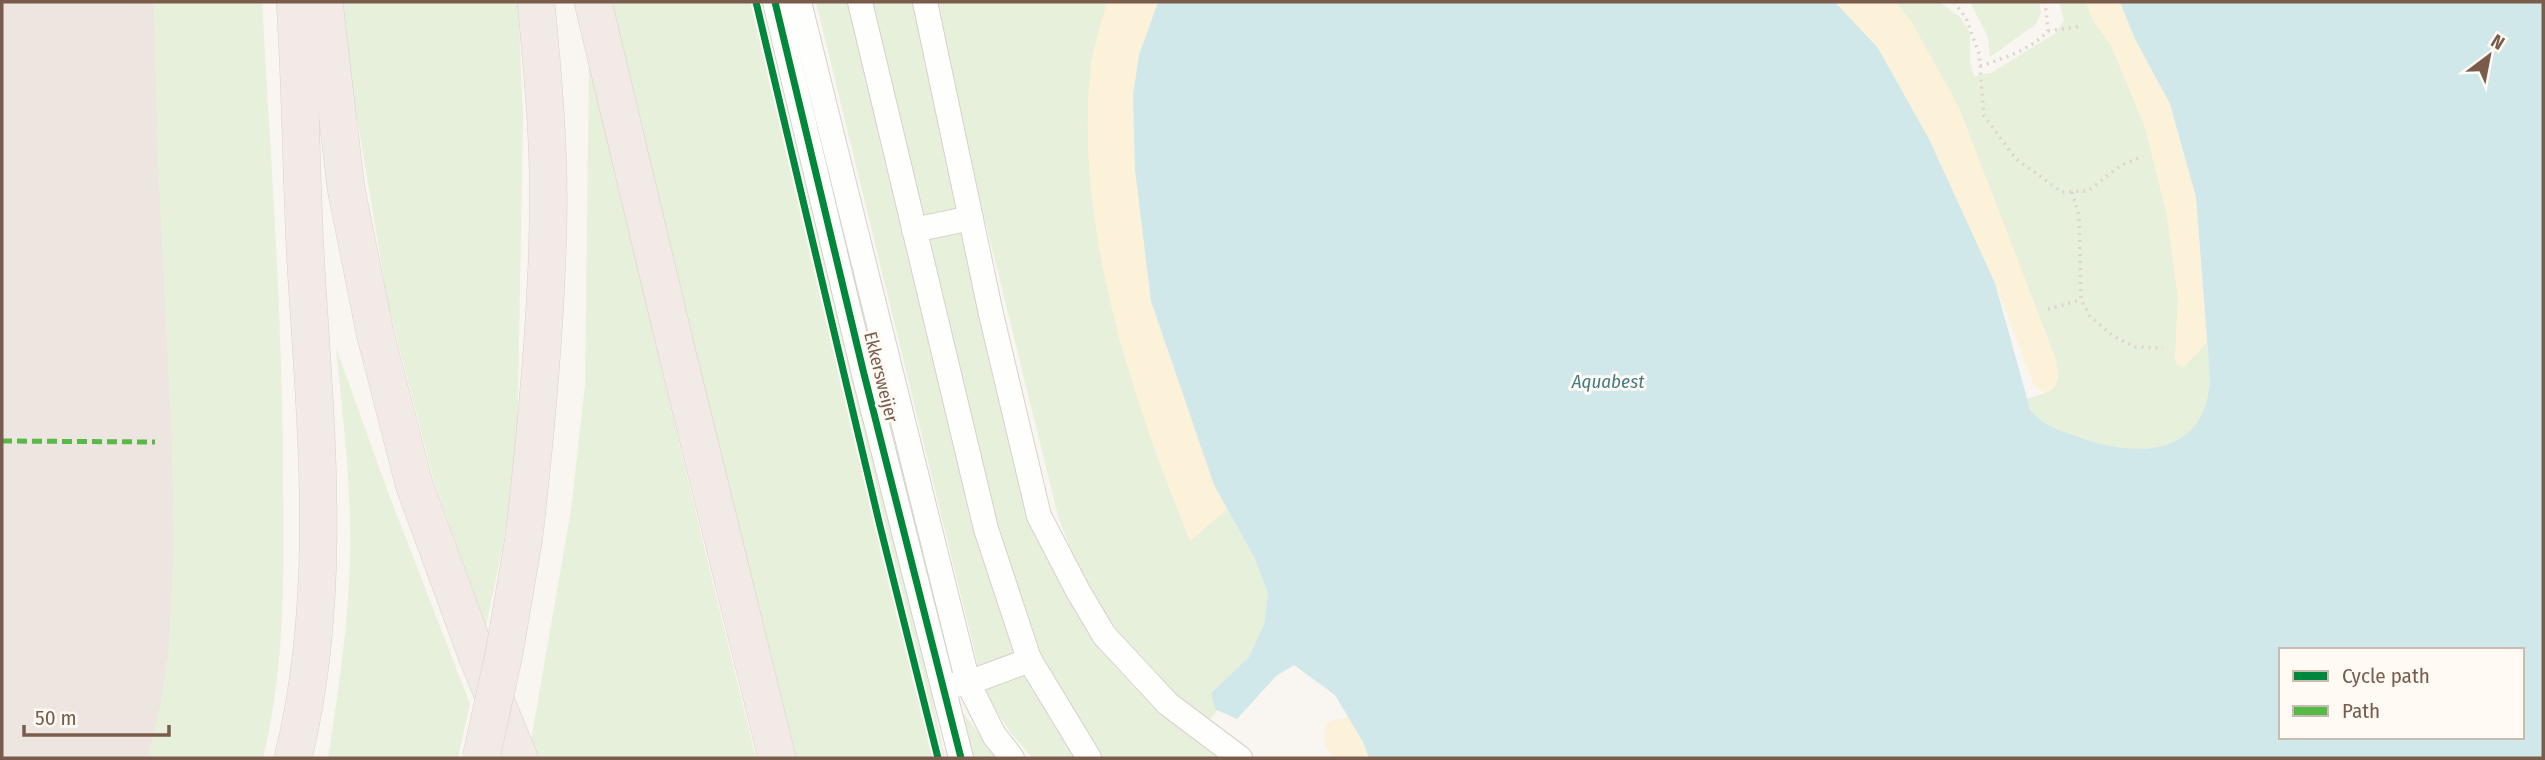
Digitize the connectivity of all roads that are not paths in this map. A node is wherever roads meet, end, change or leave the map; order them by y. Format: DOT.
graph roads {
  1 [pos="295,2"];
  2 [pos="324,2"];
  3 [pos="536,2"];
  4 [pos="593,2"];
  5 [pos="775,2"];
  6 [pos="800,2"];
  7 [pos="860,2"];
  8 [pos="925,2"];
  9 [pos="971,218"];
  10 [pos="914,230"];
  11 [pos="1030,660"];
  12 [pos="968,683"];
  13 [pos="943,687"];
  14 [pos="293,758"];
  15 [pos="481,758"];
  16 [pos="519,758"];
  17 [pos="777,758"];
  18 [pos="961,758"];
  19 [pos="1012,758"];
  20 [pos="1089,758"];
  21 [pos="1240,758"];
  1 -- 14 [label="highway"];
  2 -- 16 [label="highway"];
  3 -- 15 [label="highway, bridge"];
  4 -- 17 [label="highway"];
  5 -- 13 [label="street, Ekkersweijer"];
  6 -- 12 [label="street"];
  7 -- 10 [label="street"];
  8 -- 9 [label="street"];
  9 -- 10 [label="street"];
  9 -- 21 [label="street"];
  10 -- 11 [label="street"];
  11 -- 12 [label="street"];
  11 -- 20 [label="street"];
  12 -- 13 [label="street"];
  12 -- 19 [label="street"];
  13 -- 18 [label="street, Ekkersweijer"];
}
